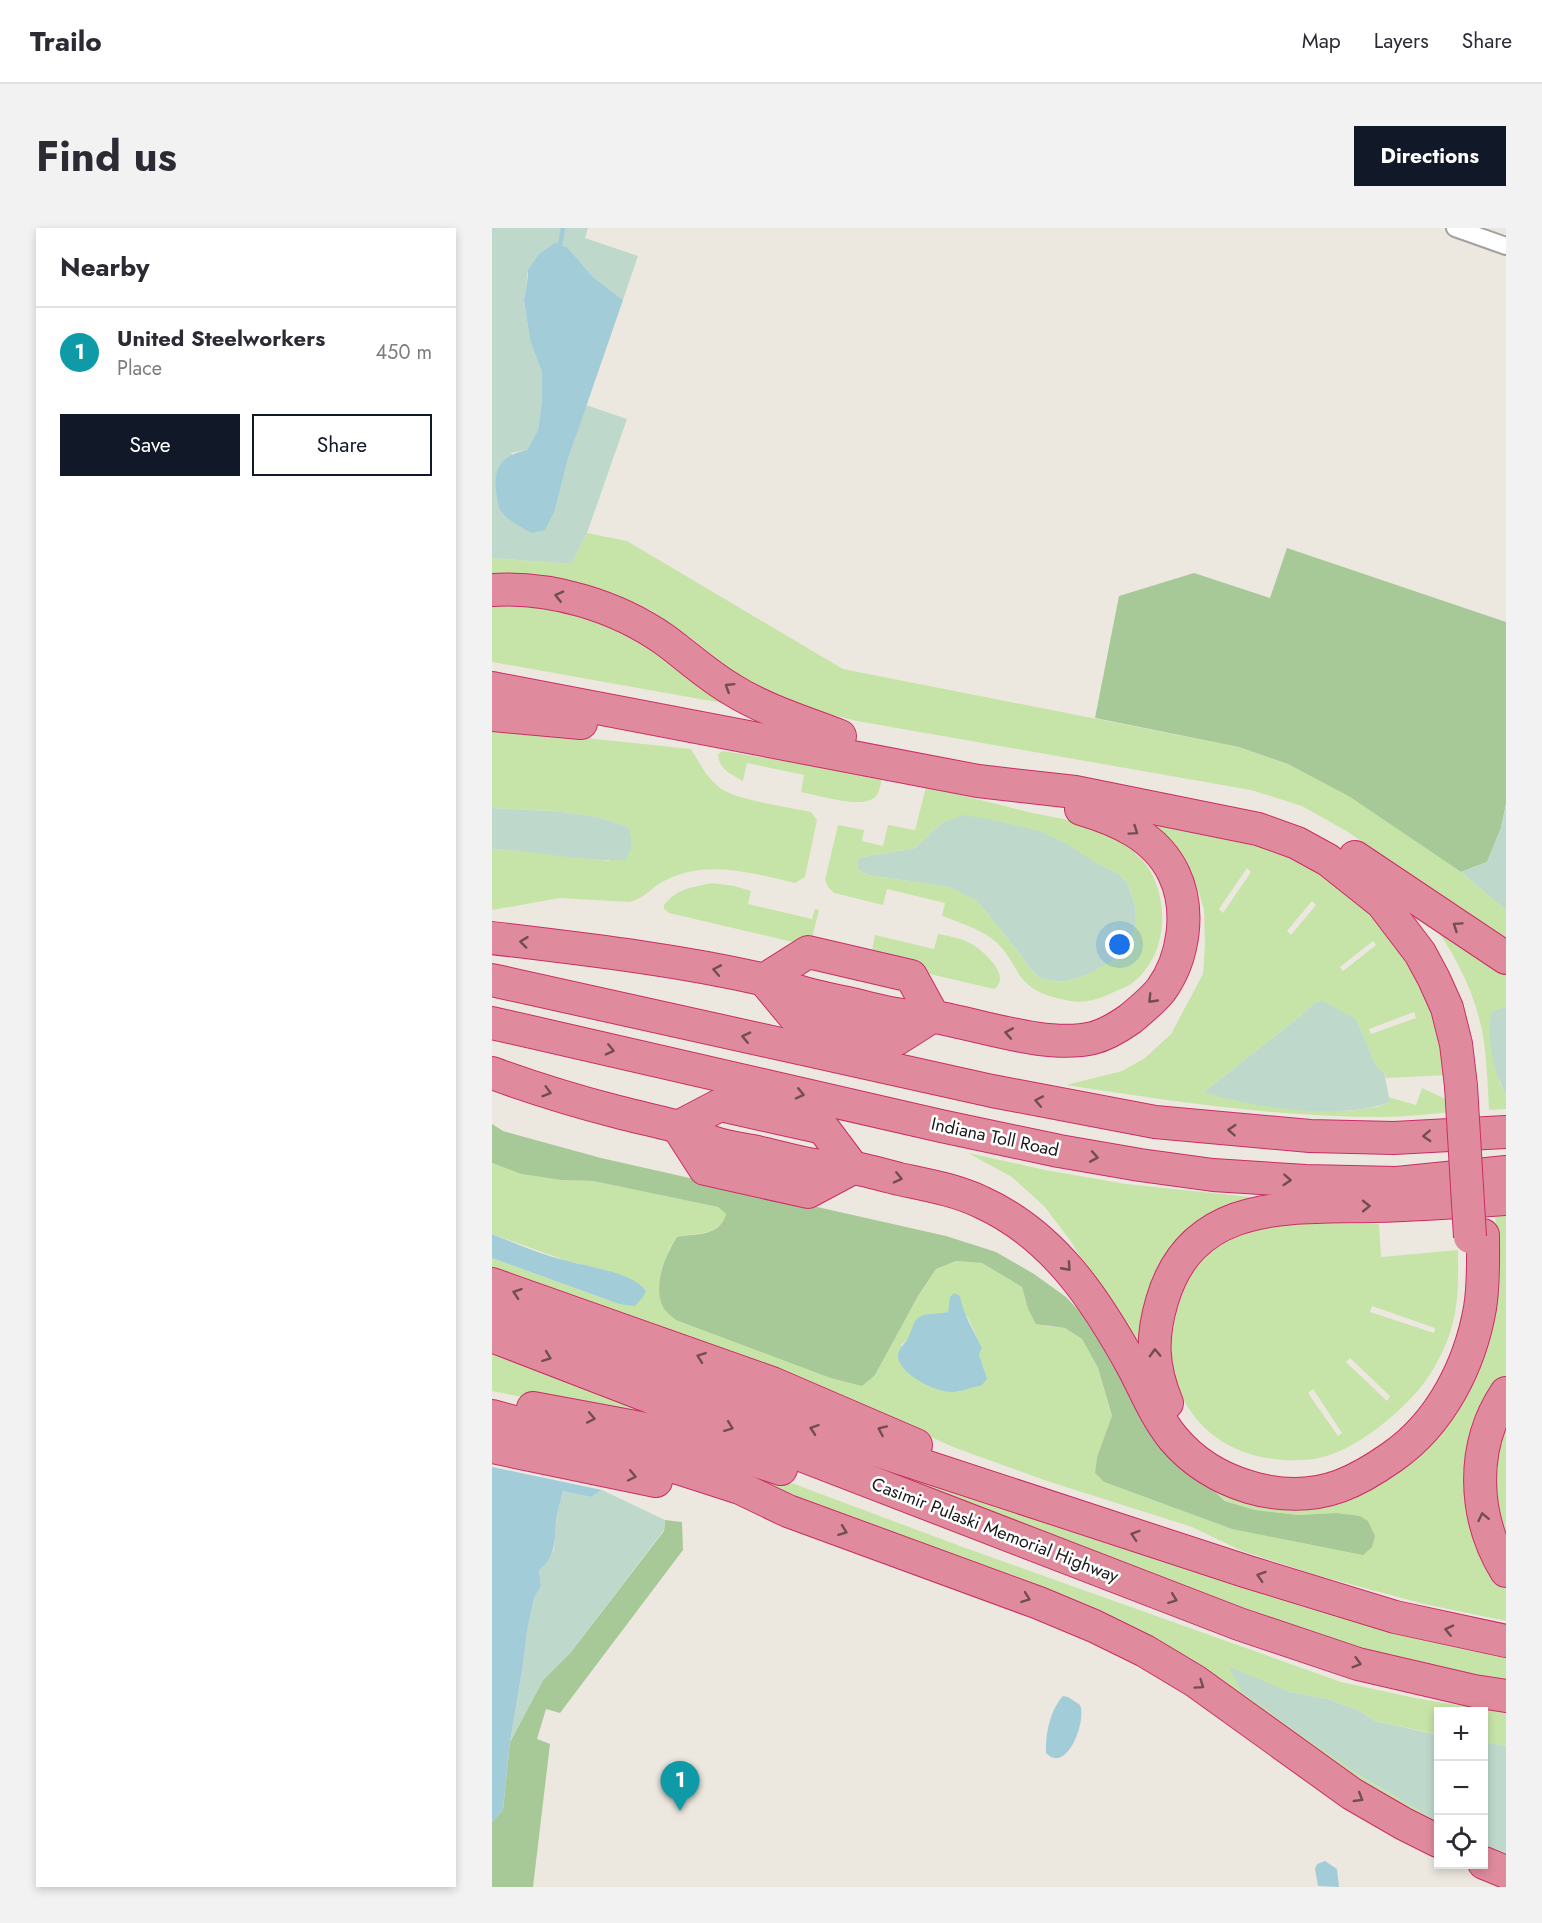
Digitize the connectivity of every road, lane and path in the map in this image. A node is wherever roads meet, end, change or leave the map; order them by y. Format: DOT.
graph roads {
  1 [pos="1455,228"];
  2 [pos="1506,246"];
  3 [pos="492,590"];
  4 [pos="492,674"];
  5 [pos="492,688"];
  6 [pos="492,715"];
  7 [pos="737,736"];
  8 [pos="840,736"];
  9 [pos="978,781"];
  10 [pos="1352,855"];
  11 [pos="492,938"];
  12 [pos="1506,958"];
  13 [pos="492,980"];
  14 [pos="492,1023"];
  15 [pos="492,1072"];
  16 [pos="1468,1086"];
  17 [pos="1506,1132"];
  18 [pos="1506,1172"];
  19 [pos="1506,1199"];
  20 [pos="1476,1236"];
  21 [pos="492,1284"];
  22 [pos="492,1313"];
  23 [pos="492,1336"];
  24 [pos="1506,1393"];
  25 [pos="492,1402"];
  26 [pos="492,1416"];
  27 [pos="492,1447"];
  28 [pos="1009,1494"];
  29 [pos="788,1511"];
  30 [pos="1506,1571"];
  31 [pos="1118,1578"];
  32 [pos="1506,1641"];
  33 [pos="1506,1696"];
  34 [pos="1434,1840"];
  35 [pos="1488,1865"];
  36 [pos="1506,1872"];
  1 -- 2 [label="street"];
  8 -- 3 [label="highway, one-way"];
  4 -- 8 [label="highway"];
  5 -- 7 [label="highway"];
  6 -- 7 [label="highway"];
  7 -- 9 [label="highway"];
  8 -- 10 [label="highway"];
  9 -- 11 [label="highway, one-way"];
  9 -- 16 [label="highway"];
  12 -- 10 [label="highway, one-way"];
  10 -- 16 [label="highway"];
  17 -- 13 [label="highway, one-way"];
  14 -- 18 [label="highway, Indiana Toll Road, one-way"];
  15 -- 20 [label="highway, one-way"];
  16 -- 20 [label="highway"];
  20 -- 19 [label="highway, one-way"];
  28 -- 21 [label="highway, one-way"];
  28 -- 22 [label="highway, Casimir Pulaski Memorial Highway, one-way"];
  23 -- 31 [label="highway, Casimir Pulaski Memorial Highway, one-way"];
  30 -- 24 [label="highway, one-way"];
  25 -- 31 [label="highway, one-way"];
  26 -- 29 [label="highway"];
  27 -- 29 [label="highway, one-way"];
  32 -- 28 [label="highway, Casimir Pulaski Memorial Highway, one-way"];
  29 -- 34 [label="highway, one-way"];
  31 -- 33 [label="highway, Casimir Pulaski Memorial Highway, one-way"];
  35 -- 36 [label="highway"];
}
